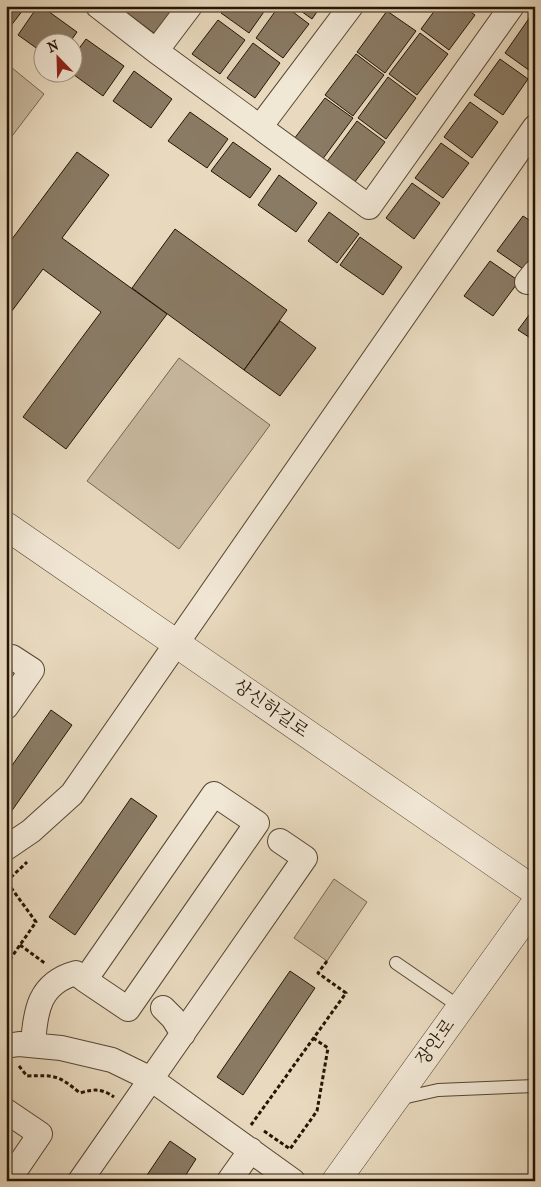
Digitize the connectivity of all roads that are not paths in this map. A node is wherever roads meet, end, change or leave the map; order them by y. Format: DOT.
graph roads {
  1 [pos="98,6"];
  2 [pos="190,6"];
  3 [pos="351,6"];
  4 [pos="512,6"];
  5 [pos="156,51"];
  6 [pos="535,126"];
  7 [pos="260,127"];
  8 [pos="6,526"];
  9 [pos="176,643"];
  10 [pos="12,656"];
  11 [pos="6,708"];
  12 [pos="280,841"];
  13 [pos="6,848"];
  14 [pos="535,891"];
  15 [pos="535,904"];
  16 [pos="396,963"];
  17 [pos="85,980"];
  18 [pos="460,1007"];
  19 [pos="163,1008"];
  20 [pos="183,1034"];
  21 [pos="33,1045"];
  22 [pos="11,1054"];
  23 [pos="151,1079"];
  24 [pos="535,1086"];
  25 [pos="393,1100"];
  26 [pos="6,1111"];
  27 [pos="251,1150"];
  28 [pos="8,1181"];
  29 [pos="80,1181"];
  30 [pos="229,1181"];
  31 [pos="293,1181"];
  32 [pos="336,1181"];
  1 -- 5 [label="street"];
  2 -- 5 [label="street"];
  3 -- 7 [label="street"];
  4 -- 7 [label="street"];
  5 -- 7 [label="street"];
  6 -- 9 [label="street"];
  8 -- 9 [label="street, 상신하길로"];
  9 -- 13 [label="street"];
  9 -- 14 [label="street, 상신하길로"];
  10 -- 11 [label="street"];
  12 -- 20 [label="street"];
  15 -- 18 [label="street, 장안로"];
  16 -- 18 [label="lane"];
  17 -- 17 [label="street"];
  17 -- 21 [label="street"];
  18 -- 25 [label="street, 장안로"];
  19 -- 20 [label="street"];
  20 -- 23 [label="street"];
  21 -- 22 [label="street"];
  21 -- 23 [label="street"];
  23 -- 27 [label="street"];
  23 -- 29 [label="street"];
  24 -- 25 [label="lane"];
  25 -- 32 [label="street, 장안로"];
  26 -- 28 [label="street"];
  27 -- 30 [label="street"];
  27 -- 31 [label="street"];
}
